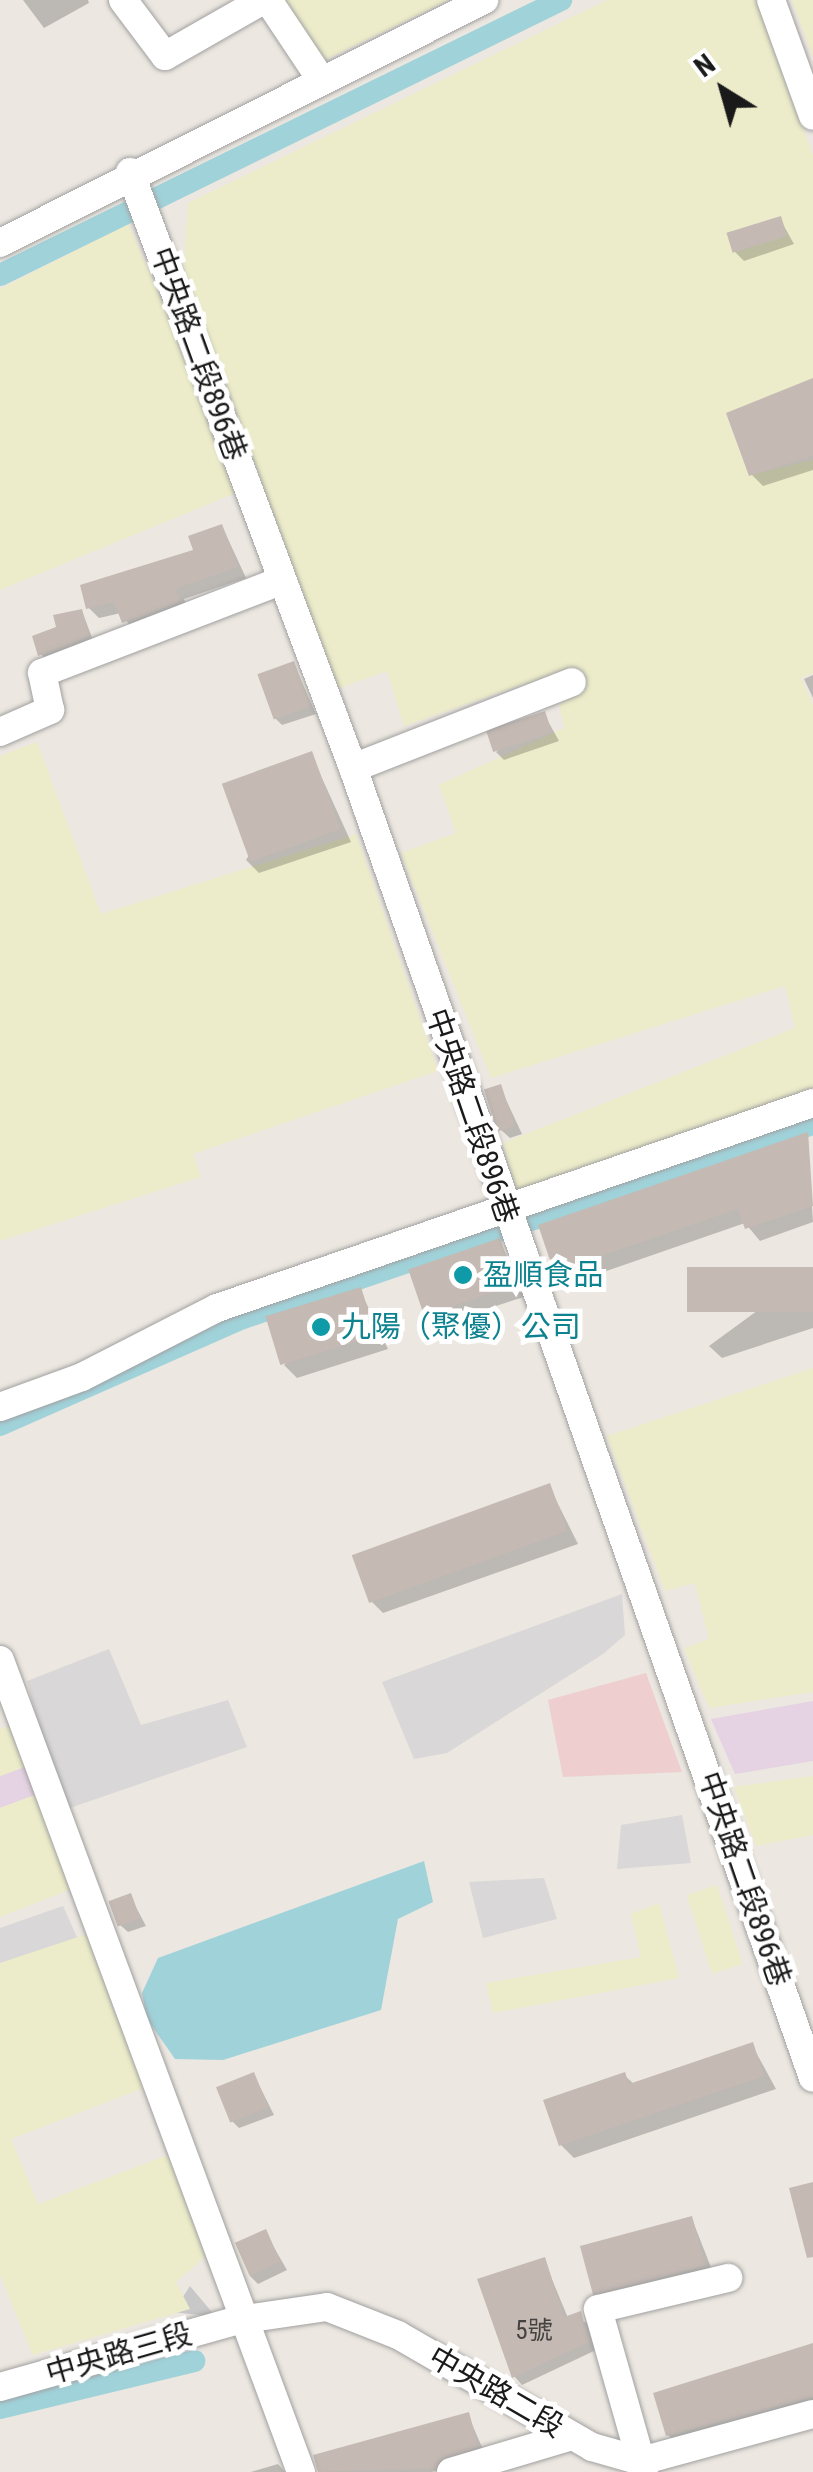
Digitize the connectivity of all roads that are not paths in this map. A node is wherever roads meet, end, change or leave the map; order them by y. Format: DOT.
graph roads {
  1 [pos="124,0"];
  2 [pos="265,0"];
  3 [pos="484,0"];
  4 [pos="771,0"];
  5 [pos="320,78"];
  6 [pos="813,116"];
  7 [pos="130,172"];
  8 [pos="0,244"];
  9 [pos="280,581"];
  10 [pos="572,682"];
  11 [pos="0,732"];
  12 [pos="353,768"];
  13 [pos="813,1102"];
  14 [pos="504,1208"];
  15 [pos="0,1406"];
  16 [pos="0,1660"];
  17 [pos="813,2078"];
  18 [pos="728,2278"];
  19 [pos="238,2320"];
  20 [pos="0,2387"];
  21 [pos="813,2414"];
  22 [pos="572,2436"];
  23 [pos="642,2466"];
  24 [pos="301,2472"];
  25 [pos="451,2472"];
  1 -- 2 [label="street"];
  2 -- 5 [label="street"];
  3 -- 5 [label="street"];
  4 -- 6 [label="street"];
  5 -- 7 [label="street"];
  7 -- 8 [label="street"];
  7 -- 9 [label="street, 中央路二段896巷"];
  9 -- 11 [label="street"];
  9 -- 12 [label="street, 中央路二段896巷"];
  10 -- 12 [label="street"];
  12 -- 14 [label="street, 中央路二段896巷"];
  13 -- 14 [label="street"];
  14 -- 15 [label="street"];
  14 -- 17 [label="street, 中央路二段896巷"];
  16 -- 19 [label="street"];
  18 -- 23 [label="street"];
  19 -- 20 [label="street, 中央路三段"];
  19 -- 22 [label="street, 中央路二段"];
  19 -- 24 [label="street"];
  21 -- 23 [label="street"];
  22 -- 23 [label="street, 中央路二段"];
  22 -- 25 [label="street"];
}
